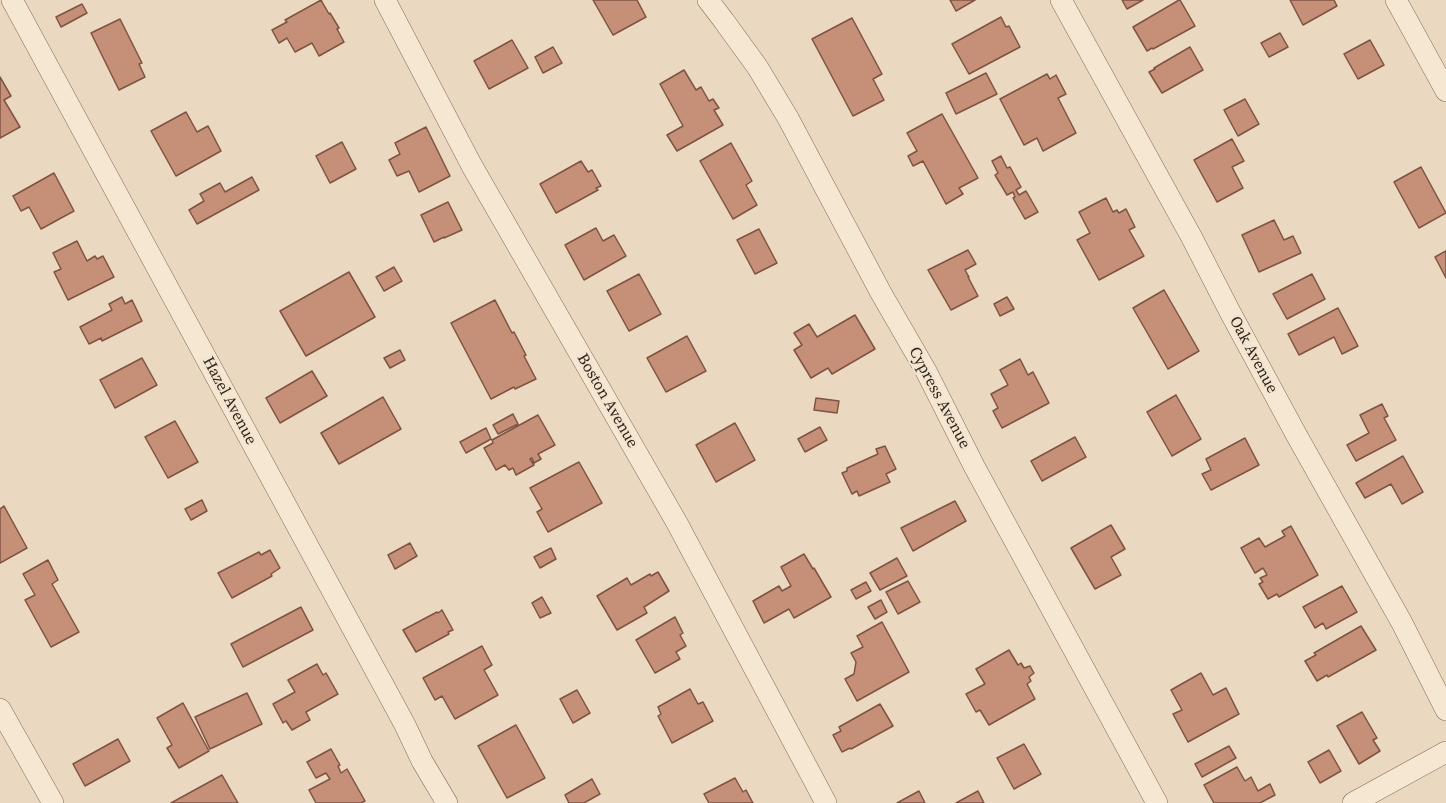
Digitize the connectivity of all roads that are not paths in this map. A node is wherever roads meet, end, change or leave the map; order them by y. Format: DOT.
graph roads {
  1 [pos="12,0"];
  2 [pos="385,0"];
  3 [pos="708,0"];
  4 [pos="1061,0"];
  5 [pos="1396,0"];
  6 [pos="1446,91"];
  7 [pos="0,709"];
  8 [pos="1446,710"];
  9 [pos="1446,752"];
  10 [pos="53,803"];
  11 [pos="447,803"];
  12 [pos="826,803"];
  13 [pos="1157,803"];
  14 [pos="1353,803"];
  1 -- 11 [label="street, Hazel Avenue"];
  2 -- 12 [label="street, Boston Avenue"];
  3 -- 13 [label="street, Cypress Avenue"];
  4 -- 8 [label="street, Oak Avenue"];
  5 -- 6 [label="street"];
  7 -- 10 [label="street"];
  9 -- 14 [label="street"];
}
